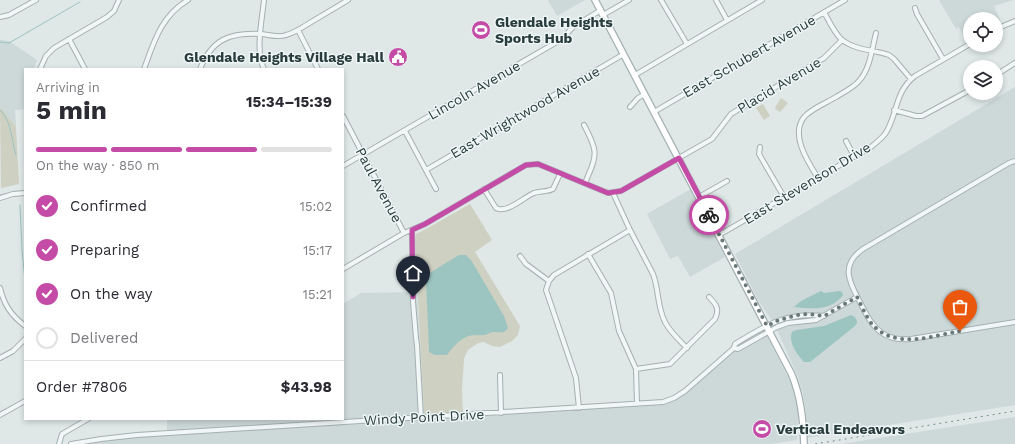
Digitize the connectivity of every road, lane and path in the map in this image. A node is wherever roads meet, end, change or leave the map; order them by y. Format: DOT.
graph roads {
  1 [pos="36,0"];
  2 [pos="119,0"];
  3 [pos="188,0"];
  4 [pos="264,0"];
  5 [pos="348,0"];
  6 [pos="595,0"];
  7 [pos="629,0"];
  8 [pos="661,0"];
  9 [pos="716,0"];
  10 [pos="762,0"];
  11 [pos="845,0"];
  12 [pos="915,8"];
  13 [pos="824,12"];
  14 [pos="602,13"];
  15 [pos="0,17"];
  16 [pos="727,20"];
  17 [pos="1015,21"];
  18 [pos="1003,25"];
  19 [pos="298,30"];
  20 [pos="876,33"];
  21 [pos="261,34"];
  22 [pos="69,39"];
  23 [pos="842,40"];
  24 [pos="687,44"];
  25 [pos="963,48"];
  26 [pos="871,51"];
  27 [pos="624,54"];
  28 [pos="943,59"];
  29 [pos="1015,64"];
  30 [pos="41,68"];
  31 [pos="84,68"];
  32 [pos="144,68"];
  33 [pos="200,68"];
  34 [pos="264,68"];
  35 [pos="317,68"];
  36 [pos="1003,70"];
  37 [pos="634,75"];
  38 [pos="911,79"];
  39 [pos="645,94"];
  40 [pos="963,94"];
  41 [pos="630,107"];
  42 [pos="894,110"];
  43 [pos="654,112"];
  44 [pos="344,118"];
  45 [pos="584,125"];
  46 [pos="405,131"];
  47 [pos="846,141"];
  48 [pos="760,147"];
  49 [pos="363,155"];
  50 [pos="854,156"];
  51 [pos="679,158"];
  52 [pos="1015,161"];
  53 [pos="344,165"];
  54 [pos="426,170"];
  55 [pos="560,174"];
  56 [pos="818,178"];
  57 [pos="727,181"];
  58 [pos="585,183"];
  59 [pos="484,188"];
  60 [pos="436,190"];
  61 [pos="24,193"];
  62 [pos="613,193"];
  63 [pos="699,197"];
  64 [pos="784,197"];
  65 [pos="0,198"];
  66 [pos="412,230"];
  67 [pos="630,230"];
  68 [pos="404,232"];
  69 [pos="719,235"];
  70 [pos="588,254"];
  71 [pos="520,256"];
  72 [pos="344,268"];
  73 [pos="549,281"];
  74 [pos="0,288"];
  75 [pos="709,297"];
  76 [pos="857,297"];
  77 [pos="1,300"];
  78 [pos="1015,322"];
  79 [pos="24,325"];
  80 [pos="768,328"];
  81 [pos="24,340"];
  82 [pos="742,340"];
  83 [pos="744,345"];
  84 [pos="687,348"];
  85 [pos="734,348"];
  86 [pos="0,358"];
  87 [pos="636,369"];
  88 [pos="500,375"];
  89 [pos="24,402"];
  90 [pos="637,404"];
  91 [pos="579,408"];
  92 [pos="501,413"];
  93 [pos="0,415"];
  94 [pos="421,418"];
  95 [pos="86,420"];
  96 [pos="59,444"];
  97 [pos="71,444"];
  98 [pos="804,444"];
  1 -- 15 [label="street"];
  2 -- 22 [label="street"];
  3 -- 32 [label="street"];
  4 -- 21 [label="street"];
  5 -- 19 [label="street"];
  6 -- 14 [label="main road"];
  7 -- 14 [label="street, Lincoln Avenue"];
  8 -- 24 [label="street"];
  9 -- 16 [label="street"];
  10 -- 16 [label="street"];
  11 -- 13 [label="street, East Schubert Avenue"];
  12 -- 28 [label="street"];
  13 -- 23 [label="street"];
  13 -- 43 [label="street, East Schubert Avenue"];
  14 -- 27 [label="main road"];
  14 -- 46 [label="street, Lincoln Avenue"];
  16 -- 24 [label="street"];
  17 -- 18 [label="street"];
  19 -- 21 [label="street"];
  19 -- 35 [label="street"];
  20 -- 26 [label="street"];
  21 -- 33 [label="street"];
  21 -- 34 [label="street"];
  22 -- 30 [label="street"];
  22 -- 31 [label="street"];
  23 -- 26 [label="street"];
  23 -- 51 [label="street, Placid Avenue"];
  24 -- 37 [label="street"];
  25 -- 28 [label="street, East Stevenson Drive"];
  26 -- 38 [label="street"];
  26 -- 56 [label="street"];
  27 -- 37 [label="main road"];
  27 -- 54 [label="street, East Wrightwood Avenue"];
  28 -- 38 [label="street, East Stevenson Drive"];
  29 -- 36 [label="street"];
  37 -- 39 [label="main road"];
  38 -- 42 [label="street, East Stevenson Drive"];
  39 -- 41 [label="street"];
  39 -- 43 [label="main road"];
  40 -- 42 [label="street"];
  42 -- 50 [label="street, East Stevenson Drive"];
  43 -- 51 [label="main road"];
  44 -- 49 [label="street, Paul Avenue"];
  45 -- 58 [label="street"];
  46 -- 49 [label="street, Lincoln Avenue"];
  46 -- 54 [label="street"];
  47 -- 50 [label="street"];
  48 -- 64 [label="street"];
  49 -- 53 [label="street, Lincoln Avenue"];
  49 -- 68 [label="street, Paul Avenue"];
  50 -- 56 [label="street, East Stevenson Drive"];
  51 -- 62 [label="street, Placid Avenue"];
  51 -- 63 [label="main road"];
  52 -- 76 [label="street"];
  54 -- 60 [label="street"];
  55 -- 58 [label="street"];
  55 -- 59 [label="street"];
  55 -- 59 [label="street"];
  56 -- 64 [label="street, East Stevenson Drive"];
  57 -- 63 [label="street"];
  58 -- 62 [label="street"];
  59 -- 66 [label="street"];
  61 -- 65 [label="street"];
  62 -- 67 [label="street"];
  63 -- 69 [label="main road"];
  64 -- 69 [label="street, East Stevenson Drive"];
  66 -- 68 [label="street"];
  66 -- 94 [label="street, Paul Avenue"];
  67 -- 70 [label="street"];
  67 -- 84 [label="street"];
  68 -- 72 [label="street"];
  69 -- 80 [label="main road"];
  70 -- 73 [label="street"];
  70 -- 87 [label="street"];
  71 -- 73 [label="street"];
  73 -- 91 [label="street"];
  74 -- 77 [label="street"];
  75 -- 84 [label="street"];
  76 -- 78 [label="street"];
  76 -- 80 [label="street"];
  77 -- 79 [label="street"];
  80 -- 82 [label="street, Windy Point Drive"];
  80 -- 83 [label="street, Windy Point Drive"];
  80 -- 98 [label="main road"];
  81 -- 86 [label="street"];
  82 -- 83 [label="street"];
  82 -- 85 [label="street, Windy Point Drive"];
  83 -- 85 [label="street, Windy Point Drive"];
  84 -- 87 [label="street"];
  85 -- 90 [label="street, Windy Point Drive"];
  87 -- 90 [label="street"];
  88 -- 92 [label="street"];
  89 -- 93 [label="street"];
  90 -- 91 [label="street, Windy Point Drive"];
  91 -- 92 [label="street, Windy Point Drive"];
  92 -- 94 [label="street, Windy Point Drive"];
  94 -- 97 [label="street, Windy Point Drive"];
  95 -- 96 [label="street"];
}
